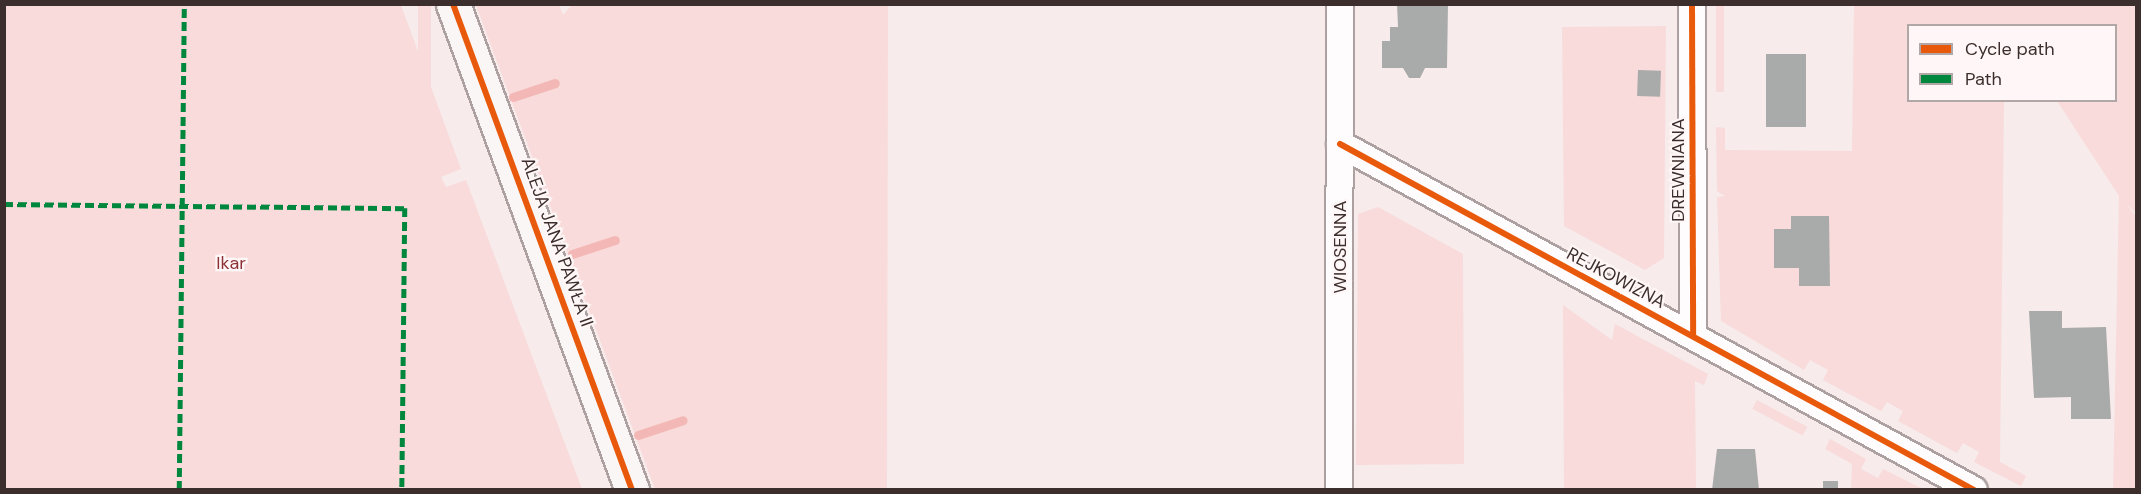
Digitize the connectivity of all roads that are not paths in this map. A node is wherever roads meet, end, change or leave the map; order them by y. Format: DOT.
graph roads {
  1 [pos="453,4"];
  2 [pos="1340,4"];
  3 [pos="1692,4"];
  4 [pos="1340,144"];
  5 [pos="1693,336"];
  6 [pos="632,489"];
  7 [pos="1339,489"];
  8 [pos="1974,489"];
  1 -- 6 [label="street, ALEJA JANA PAWŁA II"];
  2 -- 4 [label="street, WIOSENNA"];
  3 -- 5 [label="street, DREWNIANA"];
  4 -- 5 [label="street, REJKOWIZNA"];
  4 -- 7 [label="street, WIOSENNA"];
  5 -- 8 [label="street, REJKOWIZNA"];
}
